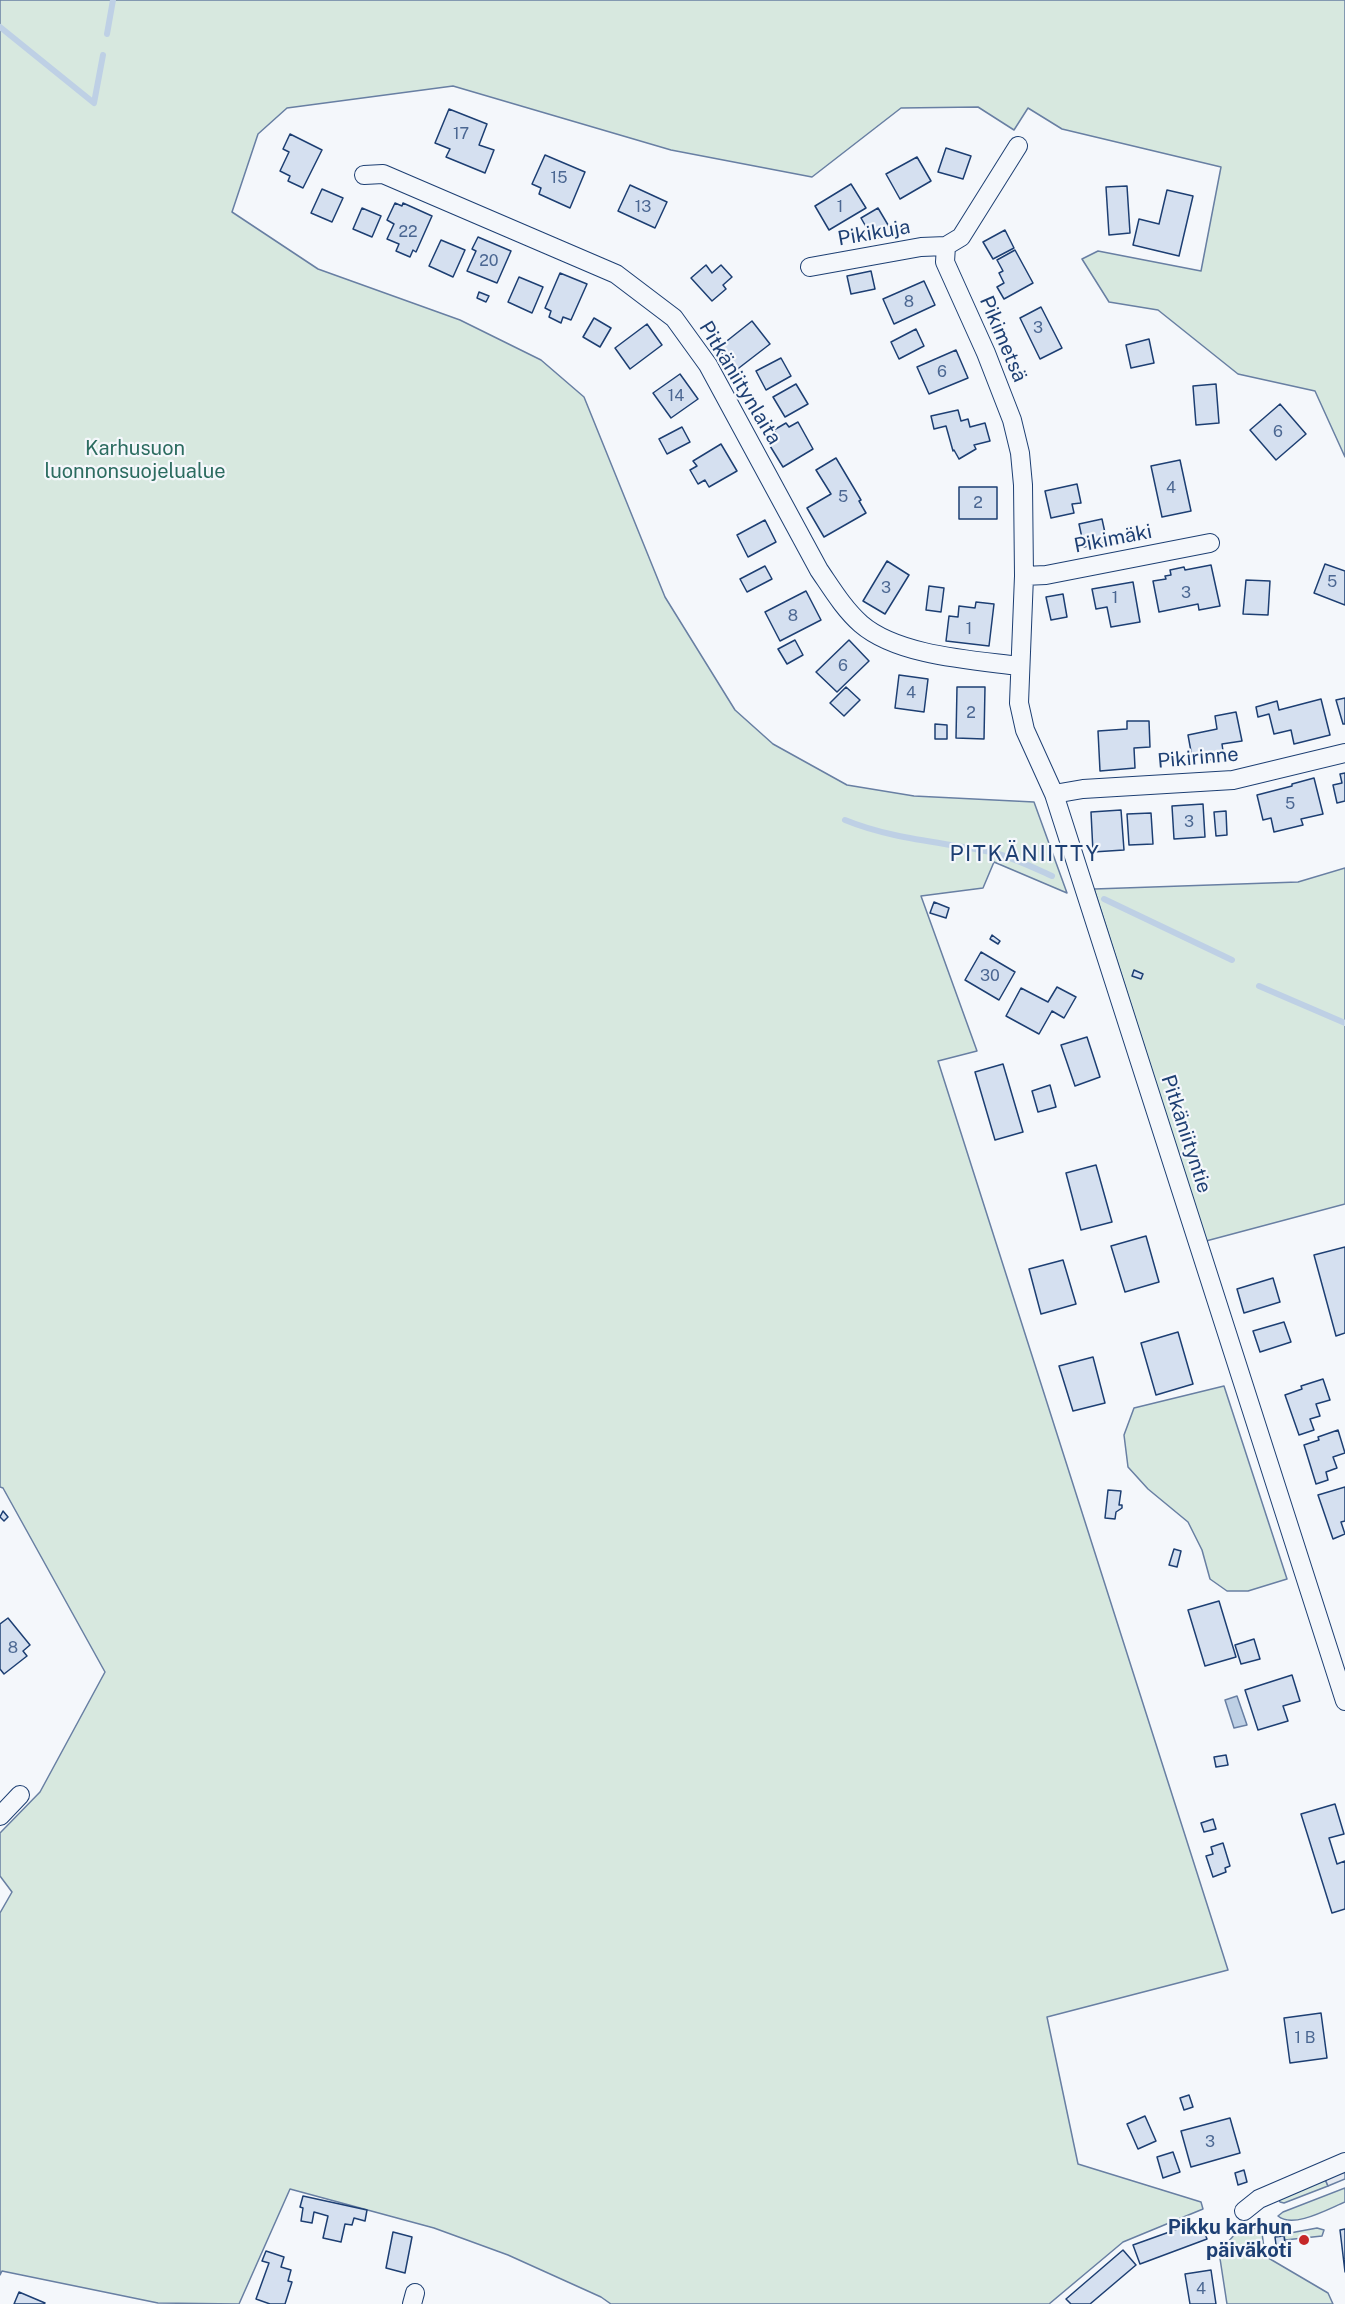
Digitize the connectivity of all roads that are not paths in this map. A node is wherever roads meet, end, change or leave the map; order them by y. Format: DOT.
graph roads {
  1 [pos="1018,146"];
  2 [pos="364,175"];
  3 [pos="946,246"];
  4 [pos="810,267"];
  5 [pos="1210,543"];
  6 [pos="1024,576"];
  7 [pos="1019,666"];
  8 [pos="1345,753"];
  9 [pos="1054,794"];
  10 [pos="1345,1701"];
  11 [pos="20,1795"];
  12 [pos="0,1816"];
  13 [pos="1345,2162"];
  14 [pos="1244,2211"];
  1 -- 3 [label="street"];
  2 -- 7 [label="street, Pitkäniitynlaita"];
  3 -- 4 [label="street, Pikikuja"];
  3 -- 6 [label="street, Pikimetsä"];
  5 -- 6 [label="street, Pikimäki"];
  6 -- 7 [label="street, Pitkäniityntie"];
  7 -- 9 [label="street, Pitkäniityntie"];
  8 -- 9 [label="street, Pikirinne"];
  9 -- 10 [label="street, Pitkäniityntie"];
  11 -- 12 [label="street"];
  13 -- 14 [label="street"];
}
